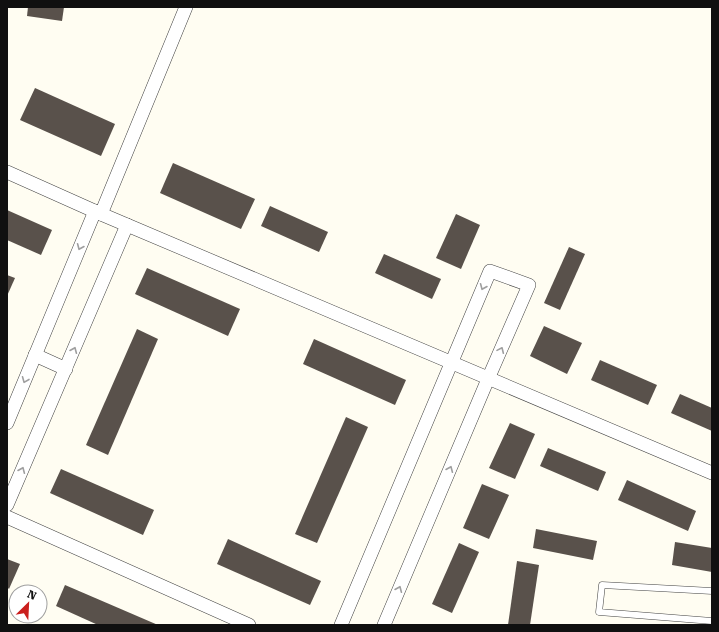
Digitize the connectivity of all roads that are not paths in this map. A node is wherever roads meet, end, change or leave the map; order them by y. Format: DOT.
graph roads {
  1 [pos="186,7"];
  2 [pos="7,172"];
  3 [pos="98,213"];
  4 [pos="128,225"];
  5 [pos="35,355"];
  6 [pos="451,363"];
  7 [pos="66,369"];
  8 [pos="488,379"];
  9 [pos="7,423"];
  10 [pos="712,473"];
  11 [pos="7,505"];
  12 [pos="7,518"];
  13 [pos="712,591"];
  14 [pos="712,621"];
  15 [pos="249,625"];
  16 [pos="341,625"];
  17 [pos="384,625"];
  1 -- 3 [label="street"];
  2 -- 3 [label="street"];
  3 -- 4 [label="street"];
  3 -- 5 [label="street, one-way"];
  4 -- 6 [label="street"];
  7 -- 4 [label="street, one-way"];
  5 -- 7 [label="street"];
  5 -- 9 [label="street, one-way"];
  6 -- 8 [label="street"];
  8 -- 6 [label="street, one-way"];
  6 -- 16 [label="street"];
  11 -- 7 [label="street, one-way"];
  8 -- 10 [label="street"];
  17 -- 8 [label="street, one-way"];
  12 -- 15 [label="street"];
  13 -- 14 [label="lane"];
}
